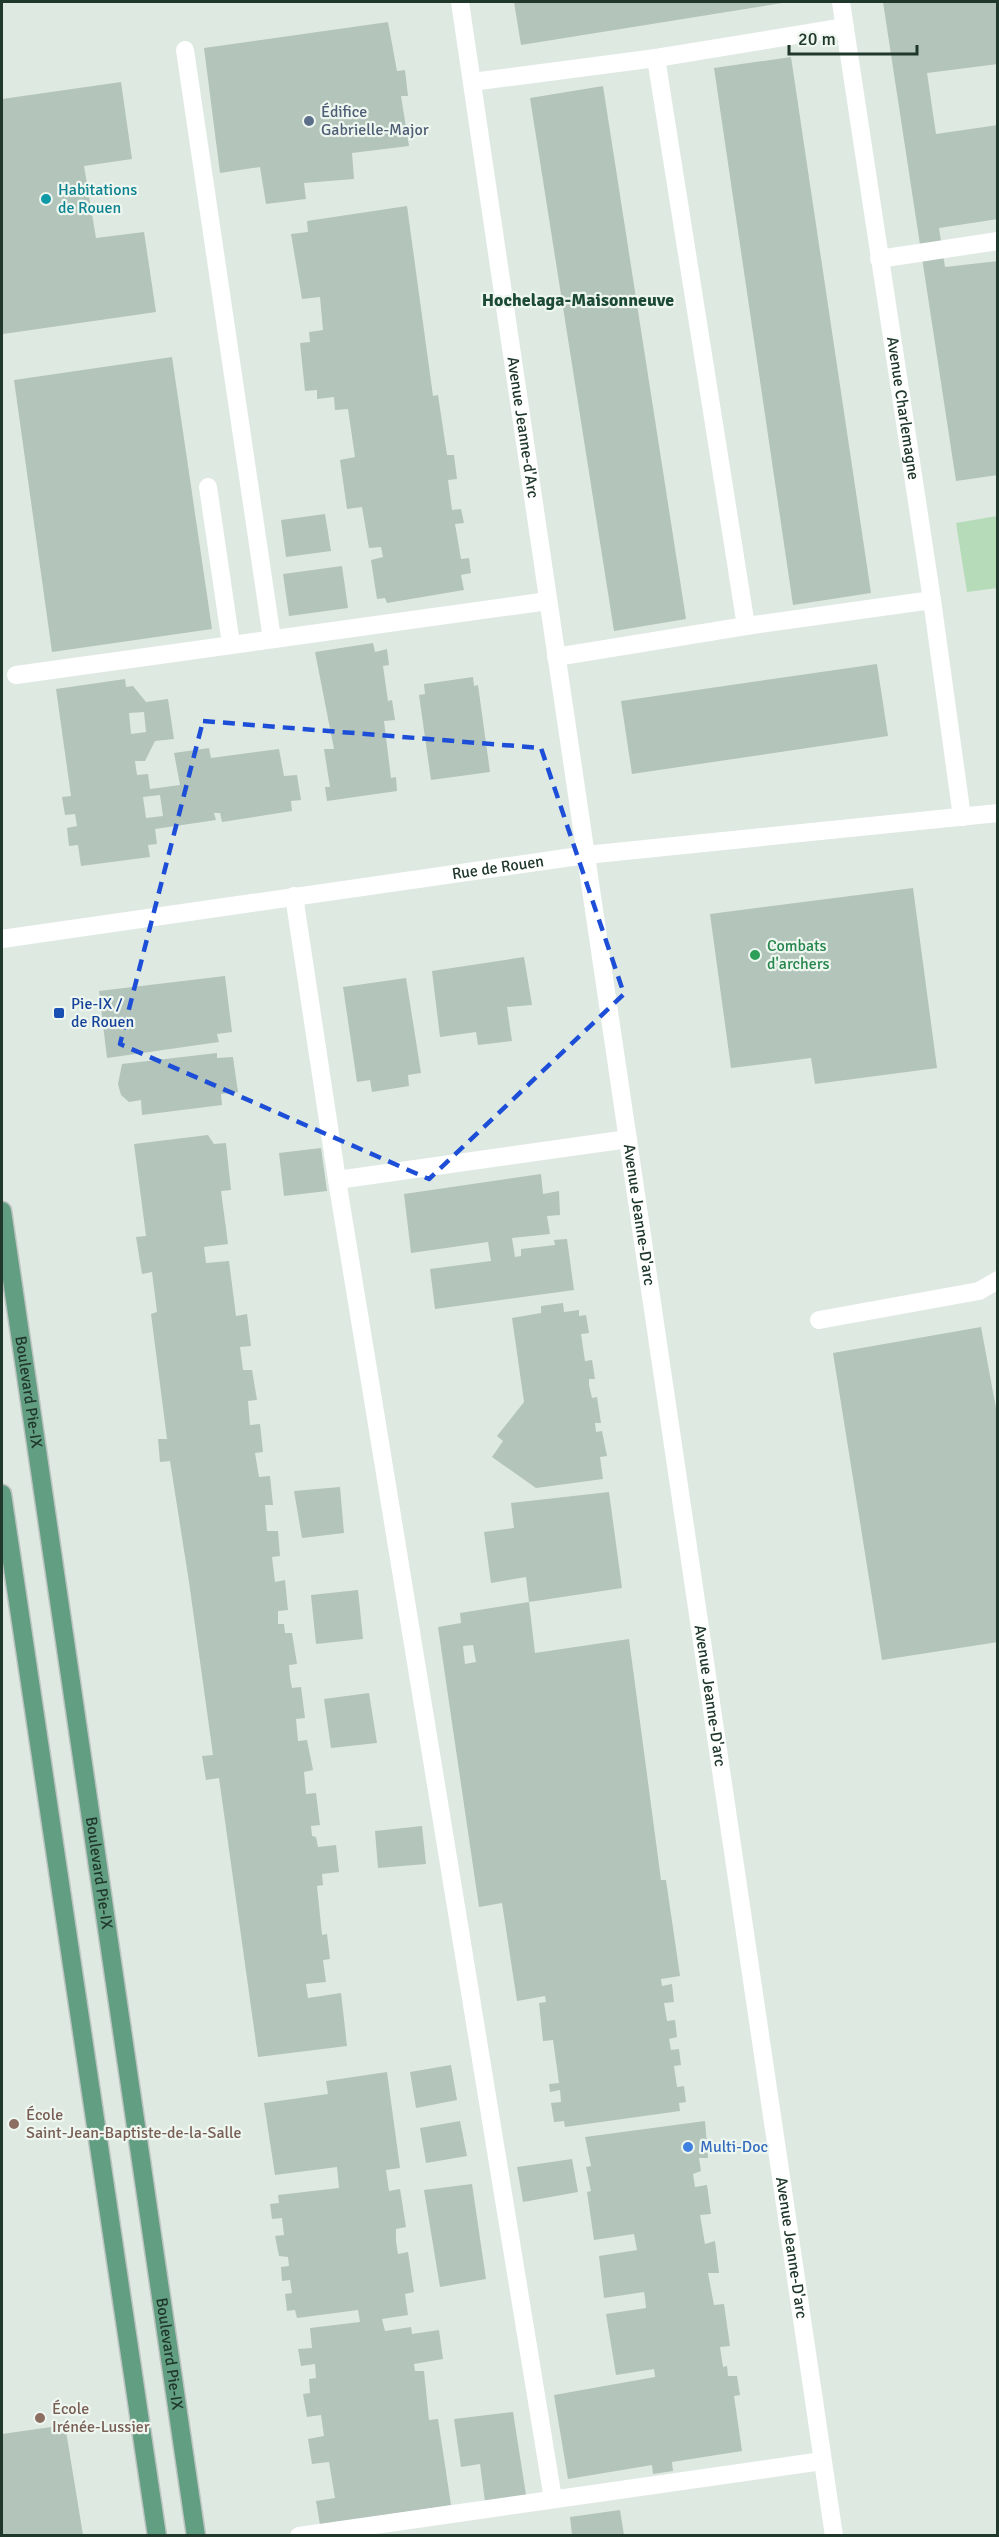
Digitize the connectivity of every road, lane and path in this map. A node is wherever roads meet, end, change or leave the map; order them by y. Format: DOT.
graph roads {
  1 [pos="460,2"];
  2 [pos="841,2"];
  3 [pos="845,27"];
  4 [pos="185,50"];
  5 [pos="656,58"];
  6 [pos="472,82"];
  7 [pos="998,242"];
  8 [pos="879,259"];
  9 [pos="208,487"];
  10 [pos="932,600"];
  11 [pos="548,601"];
  12 [pos="746,626"];
  13 [pos="272,639"];
  14 [pos="231,644"];
  15 [pos="556,657"];
  16 [pos="16,675"];
  17 [pos="998,813"];
  18 [pos="962,817"];
  19 [pos="586,855"];
  20 [pos="294,896"];
  21 [pos="2,939"];
  22 [pos="628,1139"];
  23 [pos="337,1180"];
  24 [pos="2,1211"];
  25 [pos="998,1280"];
  26 [pos="819,1320"];
  27 [pos="2,1494"];
  28 [pos="6,1552"];
  29 [pos="822,2461"];
  30 [pos="553,2499"];
  31 [pos="157,2535"];
  32 [pos="196,2535"];
  33 [pos="299,2535"];
  34 [pos="834,2535"];
  1 -- 6 [label="street, Avenue Jeanne-d'Arc"];
  2 -- 3 [label="street, Avenue Charlemagne"];
  3 -- 5 [label="street"];
  3 -- 8 [label="street, Avenue Charlemagne"];
  4 -- 13 [label="street"];
  5 -- 6 [label="street"];
  5 -- 12 [label="street"];
  6 -- 11 [label="street, Avenue Jeanne-d'Arc"];
  7 -- 8 [label="street"];
  8 -- 10 [label="street, Avenue Charlemagne"];
  9 -- 14 [label="street"];
  10 -- 12 [label="street"];
  10 -- 18 [label="street, Avenue Charlemagne"];
  11 -- 13 [label="street"];
  11 -- 15 [label="street, Avenue Jeanne-d'Arc"];
  12 -- 15 [label="street"];
  13 -- 14 [label="street"];
  14 -- 16 [label="street"];
  15 -- 19 [label="street, Avenue Jeanne-d'Arc"];
  17 -- 18 [label="street, Rue de Rouen"];
  18 -- 19 [label="street, Rue de Rouen"];
  19 -- 20 [label="street, Rue de Rouen"];
  19 -- 22 [label="street, Avenue Jeanne-D'arc"];
  20 -- 21 [label="street, Rue de Rouen"];
  20 -- 23 [label="street"];
  22 -- 23 [label="street"];
  22 -- 29 [label="street, Avenue Jeanne-D'arc"];
  23 -- 30 [label="street"];
  24 -- 32 [label="main road, Boulevard Pie-IX"];
  25 -- 26 [label="street"];
  27 -- 28 [label="main road"];
  28 -- 31 [label="main road"];
  29 -- 30 [label="street"];
  29 -- 34 [label="street, Avenue Jeanne-D'arc"];
  30 -- 33 [label="street"];
}
